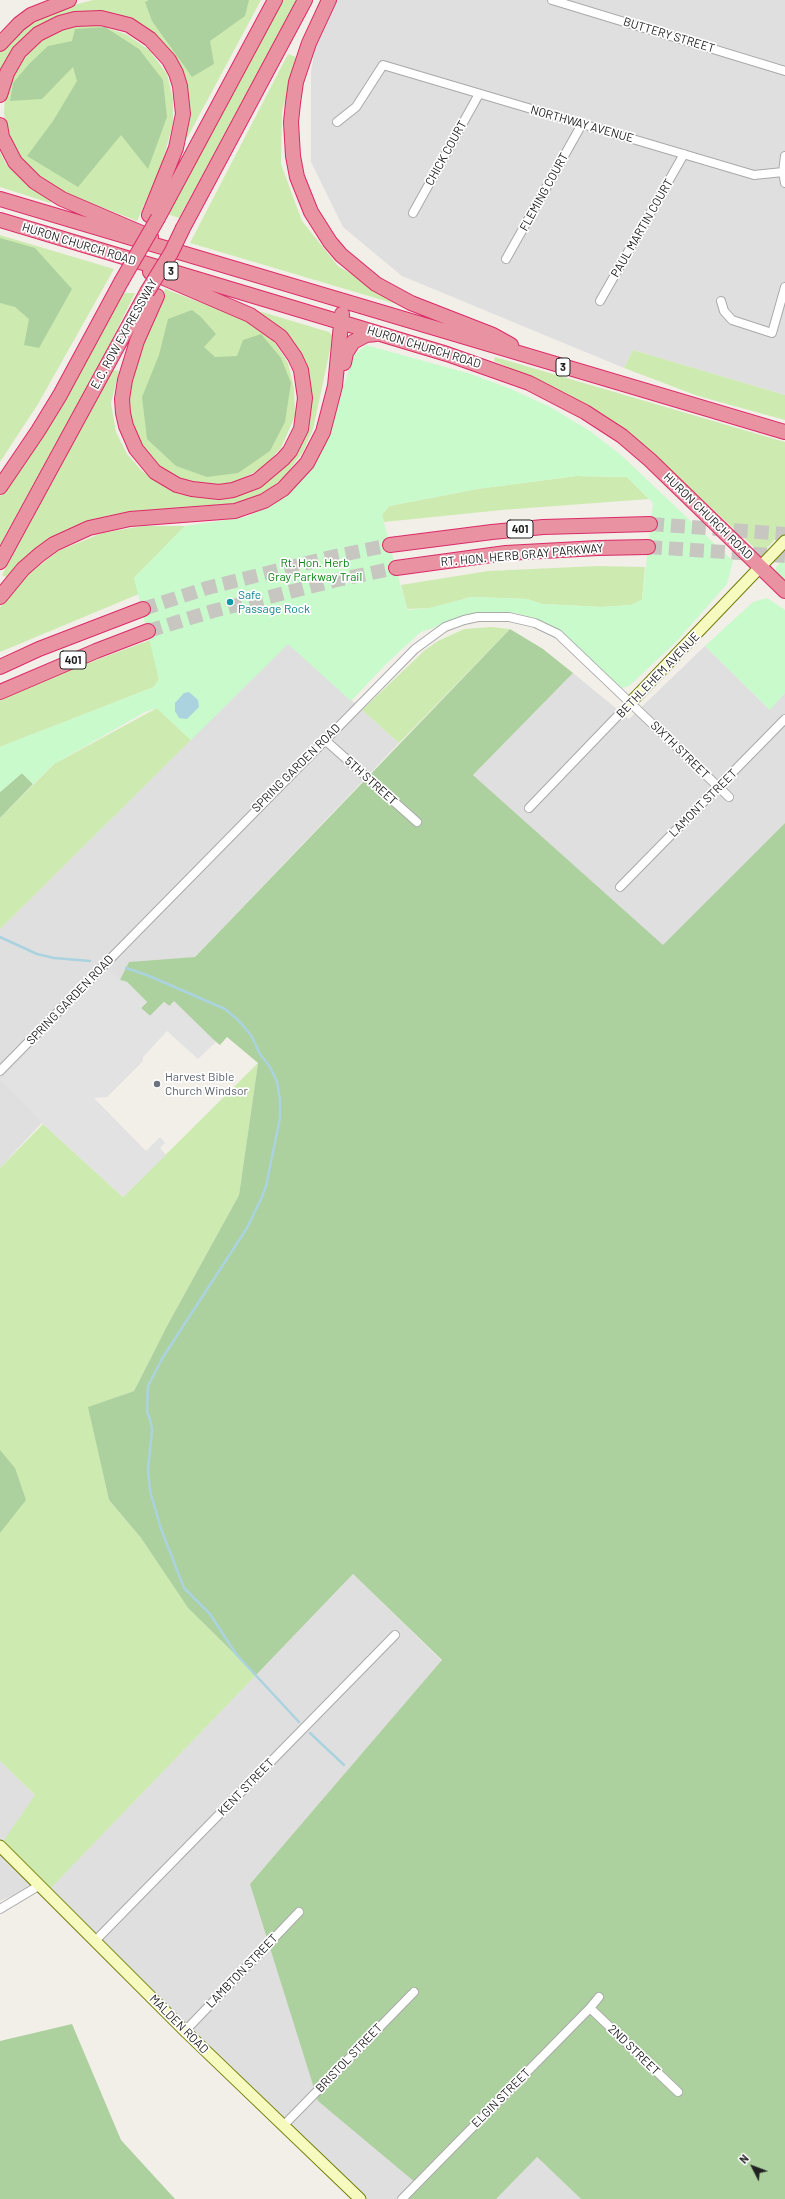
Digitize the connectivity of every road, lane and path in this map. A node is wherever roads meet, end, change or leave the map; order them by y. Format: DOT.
graph roads {
  1 [pos="69,0"];
  2 [pos="275,0"];
  3 [pos="305,0"];
  4 [pos="329,0"];
  5 [pos="552,0"];
  6 [pos="0,44"];
  7 [pos="785,71"];
  8 [pos="479,94"];
  9 [pos="0,95"];
  10 [pos="337,122"];
  11 [pos="582,124"];
  12 [pos="0,125"];
  13 [pos="684,154"];
  14 [pos="785,156"];
  15 [pos="783,172"];
  16 [pos="785,183"];
  17 [pos="0,199"];
  18 [pos="413,213"];
  19 [pos="154,217"];
  20 [pos="0,220"];
  21 [pos="108,252"];
  22 [pos="186,254"];
  23 [pos="506,259"];
  24 [pos="785,287"];
  25 [pos="152,294"];
  26 [pos="342,301"];
  27 [pos="600,301"];
  28 [pos="721,301"];
  29 [pos="342,323"];
  30 [pos="379,334"];
  31 [pos="533,357"];
  32 [pos="335,386"];
  33 [pos="785,432"];
  34 [pos="0,487"];
  35 [pos="650,524"];
  36 [pos="785,541"];
  37 [pos="390,545"];
  38 [pos="648,547"];
  39 [pos="0,562"];
  40 [pos="396,568"];
  41 [pos="761,568"];
  42 [pos="785,591"];
  43 [pos="0,597"];
  44 [pos="142,609"];
  45 [pos="148,631"];
  46 [pos="0,666"];
  47 [pos="0,692"];
  48 [pos="630,703"];
  49 [pos="785,719"];
  50 [pos="324,740"];
  51 [pos="719,788"];
  52 [pos="729,797"];
  53 [pos="529,808"];
  54 [pos="417,822"];
  55 [pos="620,887"];
  56 [pos="0,1071"];
  57 [pos="395,1635"];
  58 [pos="0,1846"];
  59 [pos="40,1885"];
  60 [pos="0,1909"];
  61 [pos="299,1912"];
  62 [pos="96,1940"];
  63 [pos="414,1992"];
  64 [pos="599,1997"];
  65 [pos="590,2008"];
  66 [pos="185,2031"];
  67 [pos="678,2092"];
  68 [pos="284,2124"];
  69 [pos="360,2199"];
  70 [pos="402,2199"];
  1 -- 6 [label="highway"];
  2 -- 19 [label="highway"];
  3 -- 25 [label="highway, bridge"];
  4 -- 31 [label="highway"];
  5 -- 7 [label="street, BUTTERY STREET"];
  8 -- 10 [label="street, NORTHWAY AVENUE"];
  8 -- 11 [label="street, NORTHWAY AVENUE"];
  8 -- 18 [label="street, CHICK COURT"];
  9 -- 19 [label="highway"];
  11 -- 13 [label="street, NORTHWAY AVENUE"];
  11 -- 23 [label="street, FLEMING COURT"];
  12 -- 22 [label="highway"];
  13 -- 15 [label="street, NORTHWAY AVENUE"];
  13 -- 27 [label="street, PAUL MARTIN COURT"];
  14 -- 15 [label="street"];
  15 -- 16 [label="street"];
  17 -- 22 [label="highway, HURON CHURCH ROAD / 3"];
  19 -- 34 [label="highway, bridge"];
  20 -- 21 [label="highway, HURON CHURCH ROAD / 3"];
  21 -- 25 [label="highway"];
  21 -- 29 [label="highway, HURON CHURCH ROAD / 3"];
  22 -- 26 [label="highway, HURON CHURCH ROAD / 3"];
  24 -- 28 [label="street"];
  25 -- 39 [label="highway, E.C. ROW EXPRESSWAY"];
  26 -- 29 [label="highway"];
  26 -- 31 [label="highway, HURON CHURCH ROAD / 3"];
  29 -- 30 [label="highway, HURON CHURCH ROAD / 3"];
  29 -- 32 [label="highway"];
  30 -- 32 [label="highway"];
  30 -- 41 [label="highway, HURON CHURCH ROAD / 3"];
  31 -- 33 [label="highway, HURON CHURCH ROAD / 3"];
  32 -- 43 [label="highway"];
  35 -- 37 [label="highway, RT. HON. HERB GRAY PARKWAY / 401"];
  36 -- 41 [label="main road, BETHLEHEM AVENUE"];
  38 -- 40 [label="highway, RT. HON. HERB GRAY PARKWAY / 401"];
  41 -- 42 [label="highway, HURON CHURCH ROAD / 3"];
  41 -- 48 [label="main road, BETHLEHEM AVENUE"];
  44 -- 46 [label="highway, 401"];
  45 -- 47 [label="highway, 401"];
  48 -- 50 [label="street, SPRING GARDEN ROAD"];
  48 -- 51 [label="street, SIXTH STREET"];
  48 -- 53 [label="street, BETHLEHEM AVENUE"];
  49 -- 51 [label="street, LAMONT STREET"];
  50 -- 54 [label="street, 5TH STREET"];
  50 -- 56 [label="street, SPRING GARDEN ROAD"];
  51 -- 52 [label="street, SIXTH STREET"];
  51 -- 55 [label="street, LAMONT STREET"];
  57 -- 62 [label="street, KENT STREET"];
  58 -- 59 [label="main road, MALDEN ROAD"];
  59 -- 60 [label="street"];
  59 -- 62 [label="main road, MALDEN ROAD"];
  61 -- 66 [label="street, LAMBTON STREET"];
  62 -- 66 [label="main road, MALDEN ROAD"];
  63 -- 68 [label="street, BRISTOL STREET"];
  64 -- 65 [label="street, ELGIN STREET"];
  65 -- 67 [label="street, 2ND STREET"];
  65 -- 70 [label="street, ELGIN STREET"];
  66 -- 68 [label="main road, MALDEN ROAD"];
  68 -- 69 [label="main road, MALDEN ROAD"];
}
